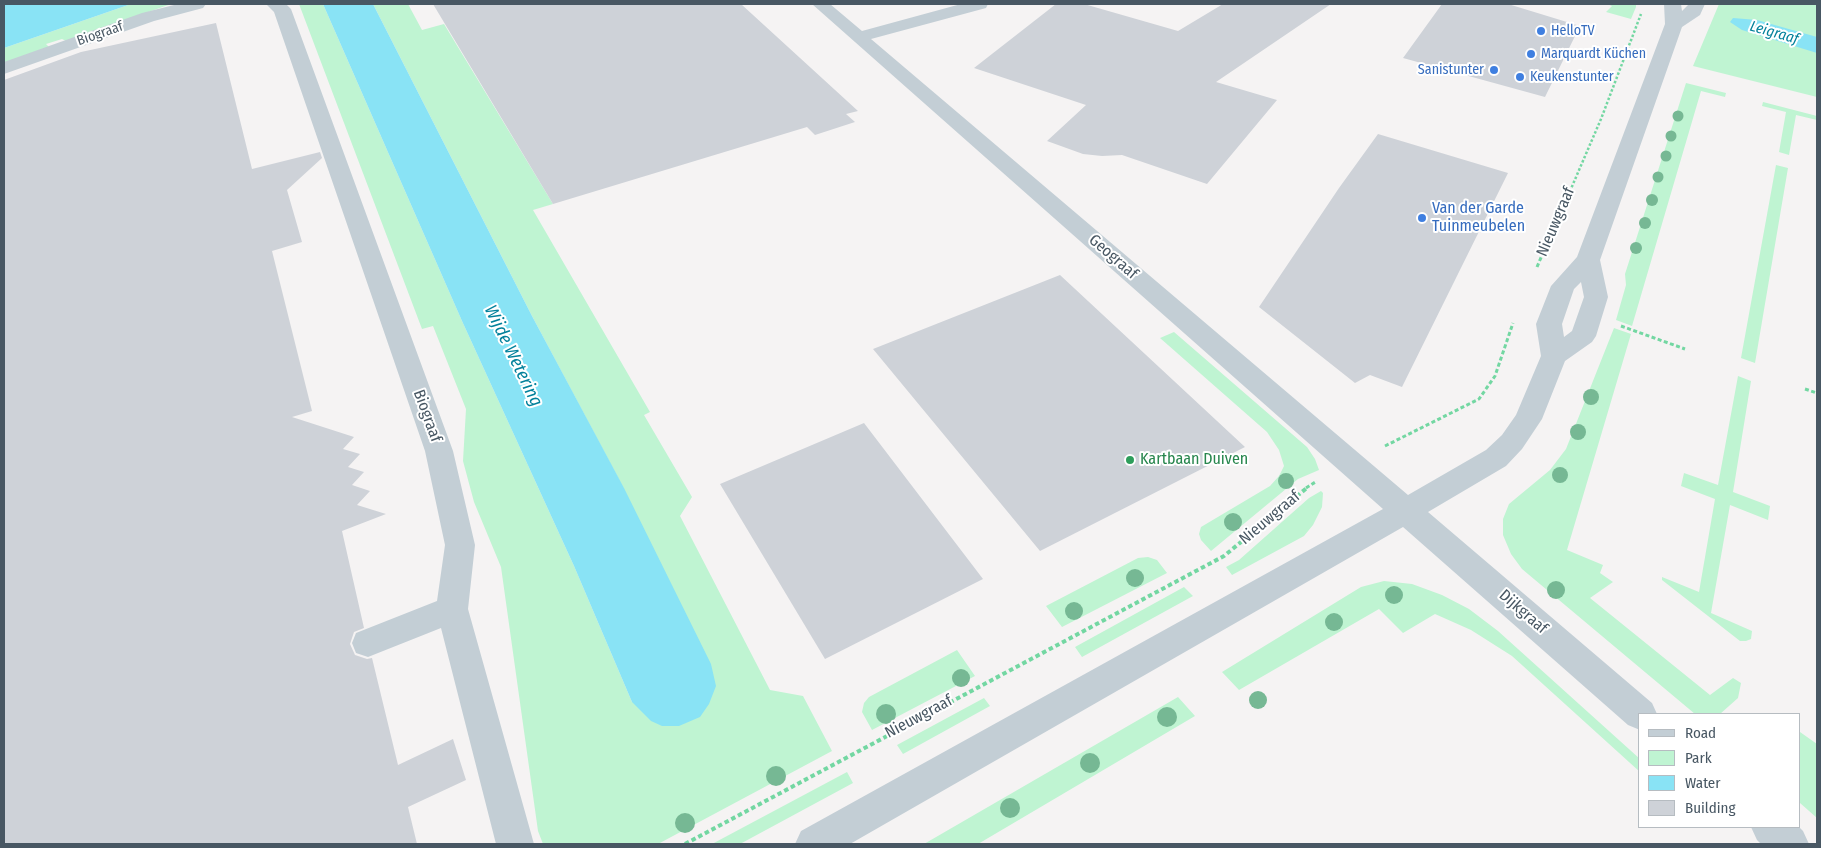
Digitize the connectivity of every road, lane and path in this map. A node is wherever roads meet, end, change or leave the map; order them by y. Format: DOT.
graph roads {
  1 [pos="198,4"];
  2 [pos="274,4"];
  3 [pos="820,4"];
  4 [pos="980,4"];
  5 [pos="1673,4"];
  6 [pos="1698,4"];
  7 [pos="1643,10"];
  8 [pos="1674,24"];
  9 [pos="858,37"];
  10 [pos="4,68"];
  11 [pos="1588,260"];
  12 [pos="1536,269"];
  13 [pos="1514,320"];
  14 [pos="1554,356"];
  15 [pos="1805,389"];
  16 [pos="1817,393"];
  17 [pos="1352,463"];
  18 [pos="1406,510"];
  19 [pos="452,608"];
  20 [pos="368,643"];
  21 [pos="1639,713"];
  22 [pos="1771,828"];
  23 [pos="515,844"];
  24 [pos="685,844"];
  25 [pos="814,844"];
  26 [pos="1790,844"];
  1 -- 10 [label="street, Biograaf"];
  2 -- 19 [label="street, Biograaf"];
  3 -- 9 [label="street, Geograaf"];
  4 -- 9 [label="street"];
  5 -- 8 [label="street"];
  6 -- 8 [label="street"];
  7 -- 12 [label="path, Nieuwgraaf"];
  8 -- 11 [label="street"];
  9 -- 17 [label="street, Geograaf"];
  11 -- 14 [label="street"];
  11 -- 14 [label="street"];
  13 -- 17 [label="path, Nieuwgraaf"];
  14 -- 18 [label="street"];
  15 -- 16 [label="path"];
  17 -- 18 [label="street, Geograaf"];
  17 -- 24 [label="path, Nieuwgraaf"];
  18 -- 21 [label="street, Dijkgraaf"];
  18 -- 25 [label="street"];
  19 -- 20 [label="street"];
  19 -- 23 [label="street, Biograaf"];
  22 -- 26 [label="street"];
}
